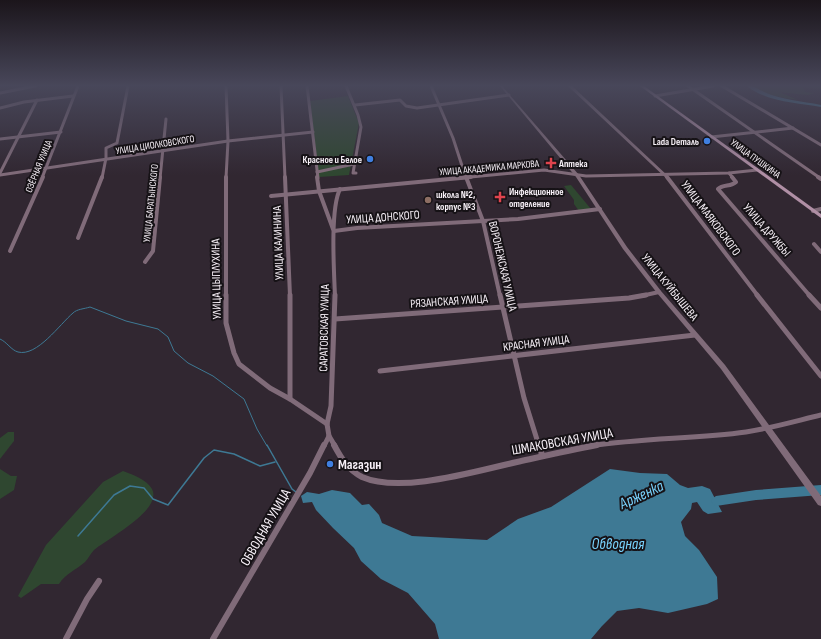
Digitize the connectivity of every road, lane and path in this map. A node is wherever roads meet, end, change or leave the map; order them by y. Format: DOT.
graph roads {
  1 [pos="29,116"];
  2 [pos="66,116"];
  3 [pos="122,116"];
  4 [pos="227,116"];
  5 [pos="283,116"];
  6 [pos="311,116"];
  7 [pos="358,116"];
  8 [pos="444,116"];
  9 [pos="527,116"];
  10 [pos="602,116"];
  11 [pos="682,116"];
  12 [pos="731,116"];
  13 [pos="773,116"];
  14 [pos="166,119"];
  15 [pos="794,128"];
  16 [pos="61,132"];
  17 [pos="313,132"];
  18 [pos="754,132"];
  19 [pos="284,135"];
  20 [pos="18,137"];
  21 [pos="711,137"];
  22 [pos="0,139"];
  23 [pos="228,141"];
  24 [pos="821,145"];
  25 [pos="164,151"];
  26 [pos="107,160"];
  27 [pos="354,164"];
  28 [pos="46,169"];
  29 [pos="758,170"];
  30 [pos="317,172"];
  31 [pos="356,173"];
  32 [pos="729,173"];
  33 [pos="0,174"];
  34 [pos="665,174"];
  35 [pos="578,176"];
  36 [pos="466,177"];
  37 [pos="821,179"];
  38 [pos="340,189"];
  39 [pos="319,191"];
  40 [pos="287,194"];
  41 [pos="271,196"];
  42 [pos="600,209"];
  43 [pos="821,209"];
  44 [pos="813,211"];
  45 [pos="821,216"];
  46 [pos="483,221"];
  47 [pos="334,231"];
  48 [pos="78,238"];
  49 [pos="814,244"];
  50 [pos="10,251"];
  51 [pos="821,252"];
  52 [pos="145,262"];
  53 [pos="659,292"];
  54 [pos="502,307"];
  55 [pos="821,308"];
  56 [pos="335,319"];
  57 [pos="695,335"];
  58 [pos="513,355"];
  59 [pos="380,371"];
  60 [pos="821,376"];
  61 [pos="290,399"];
  62 [pos="821,415"];
  63 [pos="327,424"];
  64 [pos="768,428"];
  65 [pos="329,436"];
  66 [pos="542,455"];
  67 [pos="821,502"];
  68 [pos="99,581"];
  69 [pos="66,639"];
  70 [pos="213,639"];
  1 -- 20 [label="street"];
  2 -- 16 [label="street, ОЗЁРНАЯ УЛИЦА"];
  3 -- 26 [label="street"];
  4 -- 23 [label="street, УЛИЦА ЦЫПЛУХИНА"];
  5 -- 19 [label="street, УЛИЦА КАЛИНИНА"];
  6 -- 17 [label="street, САРАТОВСКАЯ УЛИЦА"];
  7 -- 27 [label="street"];
  8 -- 36 [label="street, ВОРОНЕЖСКАЯ УЛИЦА"];
  9 -- 35 [label="street, УЛИЦА КУЙБЫШЕВА"];
  10 -- 34 [label="street, УЛИЦА МАЯКОВСКОГО"];
  11 -- 21 [label="main road, УЛИЦА ПУШКИНА"];
  12 -- 18 [label="street"];
  13 -- 15 [label="street"];
  14 -- 25 [label="street, УЛИЦА БАРАТЫНСКОГО"];
  15 -- 18 [label="street"];
  15 -- 24 [label="street"];
  16 -- 20 [label="street"];
  16 -- 28 [label="street, ОЗЁРНАЯ УЛИЦА"];
  17 -- 19 [label="street, УЛИЦА ЦИОЛКОВСКОГО"];
  17 -- 30 [label="street, САРАТОВСКАЯ УЛИЦА"];
  18 -- 21 [label="street"];
  18 -- 37 [label="street"];
  19 -- 23 [label="street, УЛИЦА ЦИОЛКОВСКОГО"];
  19 -- 40 [label="street, УЛИЦА КАЛИНИНА"];
  20 -- 22 [label="street"];
  20 -- 33 [label="street"];
  21 -- 29 [label="main road, УЛИЦА ПУШКИНА"];
  23 -- 25 [label="street, УЛИЦА ЦИОЛКОВСКОГО"];
  23 -- 61 [label="street, УЛИЦА ЦЫПЛУХИНА"];
  25 -- 26 [label="street, УЛИЦА ЦИОЛКОВСКОГО"];
  25 -- 52 [label="street, УЛИЦА БАРАТЫНСКОГО"];
  26 -- 28 [label="street, УЛИЦА ЦИОЛКОВСКОГО"];
  26 -- 48 [label="street"];
  27 -- 30 [label="street"];
  27 -- 31 [label="street"];
  28 -- 33 [label="street, УЛИЦА ЦИОЛКОВСКОГО"];
  28 -- 50 [label="street, ОЗЁРНАЯ УЛИЦА"];
  29 -- 32 [label="street, УЛИЦА АКАДЕМИКА МАРКОВА"];
  29 -- 44 [label="main road, УЛИЦА ПУШКИНА"];
  30 -- 39 [label="street, САРАТОВСКАЯ УЛИЦА"];
  32 -- 34 [label="street, УЛИЦА АКАДЕМИКА МАРКОВА"];
  32 -- 55 [label="street, УЛИЦА ДРУЖБЫ"];
  34 -- 35 [label="street, УЛИЦА АКАДЕМИКА МАРКОВА"];
  34 -- 60 [label="street, УЛИЦА МАЯКОВСКОГО"];
  35 -- 36 [label="street, УЛИЦА АКАДЕМИКА МАРКОВА"];
  35 -- 42 [label="street, УЛИЦА КУЙБЫШЕВА"];
  36 -- 38 [label="street, УЛИЦА АКАДЕМИКА МАРКОВА"];
  36 -- 46 [label="street, ВОРОНЕЖСКАЯ УЛИЦА"];
  38 -- 39 [label="street, УЛИЦА АКАДЕМИКА МАРКОВА"];
  38 -- 47 [label="street, САРАТОВСКАЯ УЛИЦА"];
  39 -- 40 [label="street, УЛИЦА АКАДЕМИКА МАРКОВА"];
  39 -- 47 [label="street, САРАТОВСКАЯ УЛИЦА"];
  40 -- 41 [label="street, УЛИЦА АКАДЕМИКА МАРКОВА"];
  40 -- 61 [label="street, УЛИЦА КАЛИНИНА"];
  42 -- 46 [label="street, УЛИЦА ДОНСКОГО"];
  42 -- 53 [label="street, УЛИЦА КУЙБЫШЕВА"];
  43 -- 44 [label="street"];
  44 -- 45 [label="main road, УЛИЦА ПУШКИНА"];
  46 -- 47 [label="street, УЛИЦА ДОНСКОГО"];
  46 -- 54 [label="street, ВОРОНЕЖСКАЯ УЛИЦА"];
  47 -- 56 [label="street, САРАТОВСКАЯ УЛИЦА"];
  49 -- 51 [label="street"];
  53 -- 54 [label="street, РЯЗАНСКАЯ УЛИЦА"];
  53 -- 57 [label="street, УЛИЦА КУЙБЫШЕВА"];
  54 -- 56 [label="street, РЯЗАНСКАЯ УЛИЦА"];
  54 -- 58 [label="street, ВОРОНЕЖСКАЯ УЛИЦА"];
  56 -- 63 [label="street, САРАТОВСКАЯ УЛИЦА"];
  57 -- 58 [label="street, КРАСНАЯ УЛИЦА"];
  57 -- 64 [label="street, УЛИЦА КУЙБЫШЕВА"];
  58 -- 59 [label="street, КРАСНАЯ УЛИЦА"];
  58 -- 66 [label="street, ВОРОНЕЖСКАЯ УЛИЦА"];
  61 -- 63 [label="street, УЛИЦА ЦЫПЛУХИНА"];
  62 -- 64 [label="street, ШМАКОВСКАЯ УЛИЦА"];
  63 -- 65 [label="street"];
  64 -- 66 [label="street, ШМАКОВСКАЯ УЛИЦА"];
  64 -- 67 [label="street, УЛИЦА КУЙБЫШЕВА"];
  65 -- 66 [label="street, ШМАКОВСКАЯ УЛИЦА"];
  65 -- 70 [label="street, ОБВОДНАЯ УЛИЦА"];
  68 -- 69 [label="street"];
}
